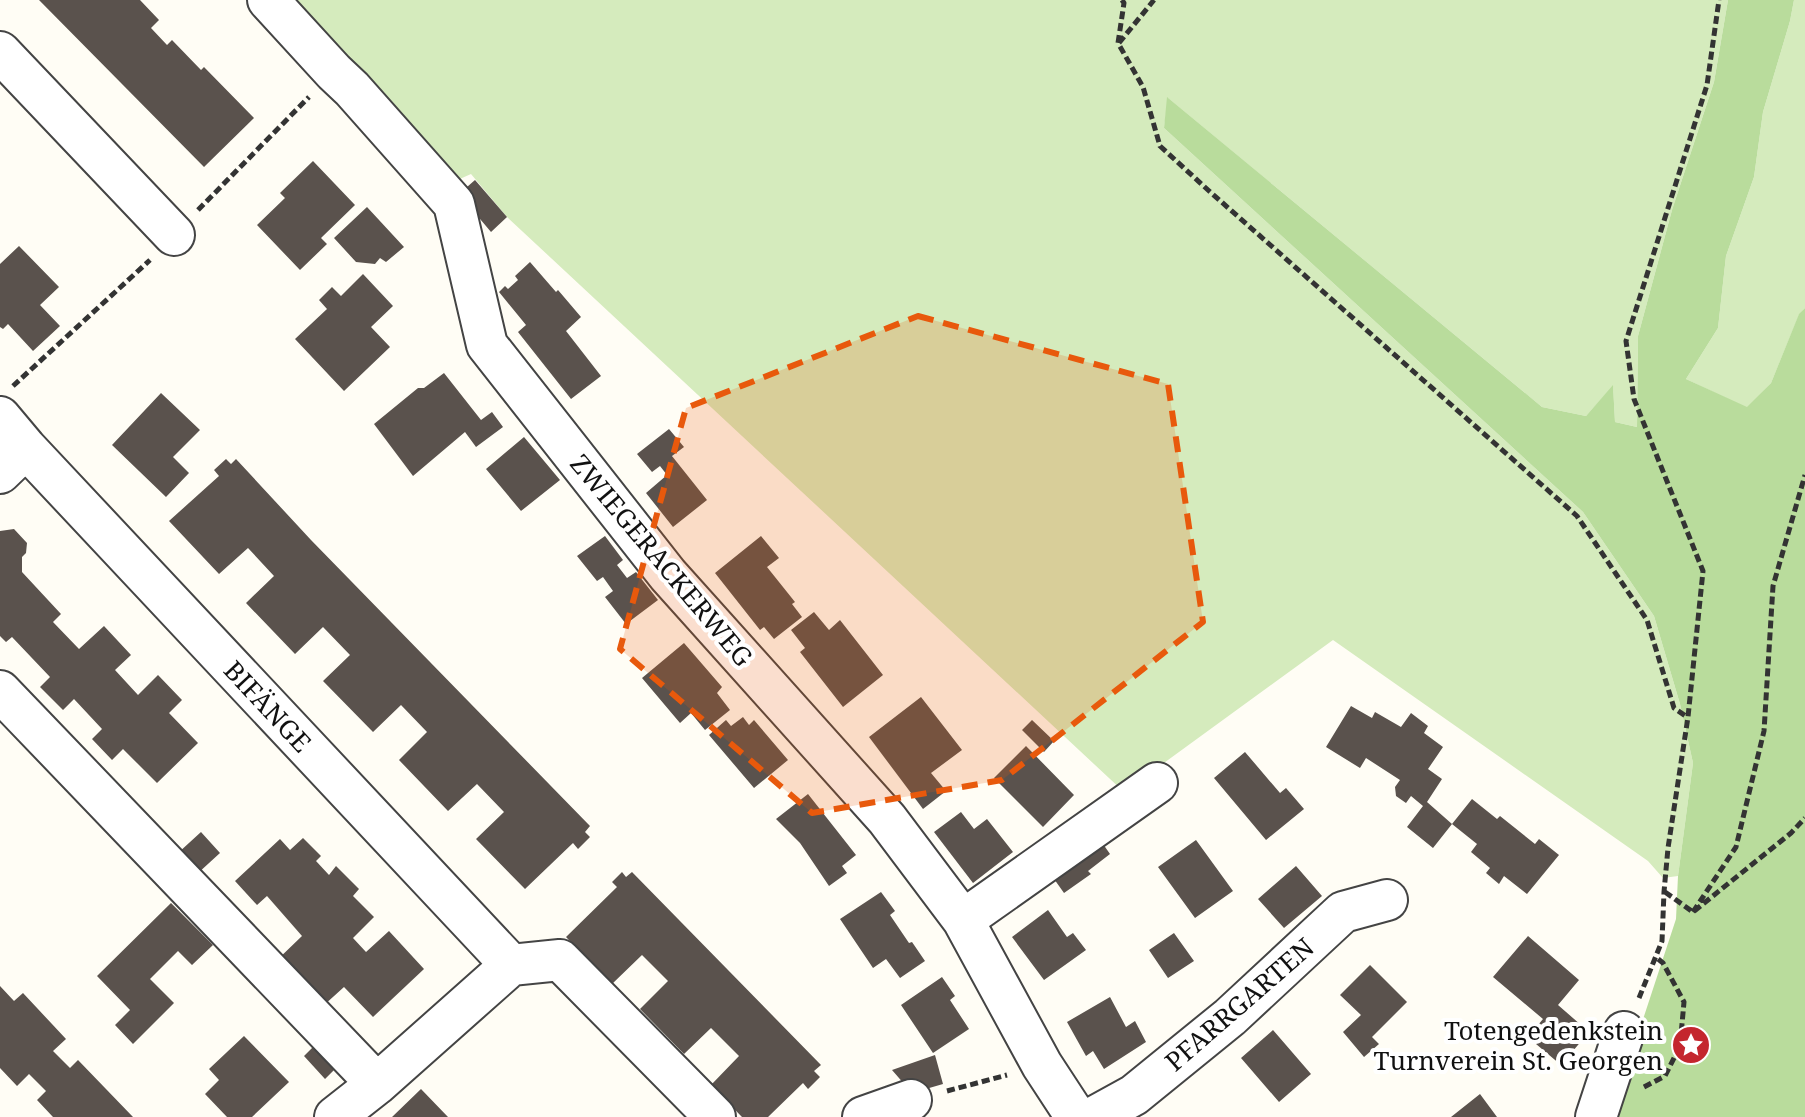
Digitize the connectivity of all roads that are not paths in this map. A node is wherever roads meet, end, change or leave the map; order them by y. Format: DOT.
graph roads {
  1 [pos="268,0"];
  2 [pos="0,52"];
  3 [pos="174,235"];
  4 [pos="6,402"];
  5 [pos="13,460"];
  6 [pos="0,691"];
  7 [pos="1157,783"];
  8 [pos="1387,900"];
  9 [pos="963,920"];
  10 [pos="511,965"];
  11 [pos="1624,1032"];
  12 [pos="377,1084"];
  13 [pos="911,1100"];
  14 [pos="335,1117"];
  15 [pos="715,1117"];
  16 [pos="863,1117"];
  17 [pos="1076,1117"];
  18 [pos="1094,1117"];
  19 [pos="1596,1117"];
  1 -- 9 [label="street, ZWIEGERACKERWEG"];
  2 -- 3 [label="street"];
  4 -- 5 [label="street, BIFÄNGE"];
  5 -- 10 [label="street, BIFÄNGE"];
  6 -- 12 [label="street"];
  7 -- 9 [label="street"];
  8 -- 18 [label="street, PFARRGARTEN"];
  9 -- 17 [label="street, ZWIEGERACKERWEG"];
  10 -- 12 [label="street"];
  10 -- 15 [label="street"];
  11 -- 19 [label="street"];
  12 -- 14 [label="street"];
  13 -- 16 [label="street"];
}
